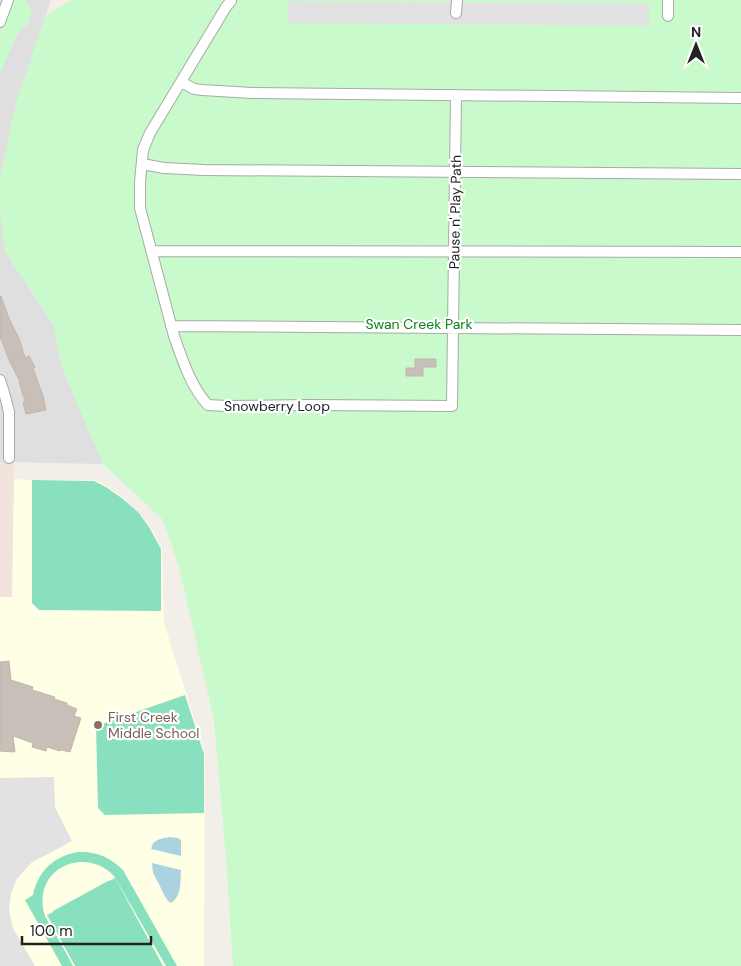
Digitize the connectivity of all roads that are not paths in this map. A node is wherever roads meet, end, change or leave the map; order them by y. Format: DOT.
graph roads {
  1 [pos="8,0"];
  2 [pos="457,0"];
  3 [pos="668,0"];
  4 [pos="231,2"];
  5 [pos="456,13"];
  6 [pos="668,16"];
  7 [pos="0,22"];
  8 [pos="181,82"];
  9 [pos="456,95"];
  10 [pos="741,98"];
  11 [pos="142,164"];
  12 [pos="455,172"];
  13 [pos="741,174"];
  14 [pos="151,251"];
  15 [pos="454,252"];
  16 [pos="741,252"];
  17 [pos="171,326"];
  18 [pos="453,328"];
  19 [pos="741,330"];
  20 [pos="0,380"];
  21 [pos="6,451"];
  1 -- 7 [label="street"];
  2 -- 5 [label="street"];
  3 -- 6 [label="street"];
  4 -- 8 [label="street, Snowberry Loop"];
  8 -- 9 [label="street"];
  8 -- 11 [label="street, Snowberry Loop"];
  9 -- 10 [label="street"];
  9 -- 12 [label="street, Pause n' Play Path"];
  11 -- 12 [label="street"];
  11 -- 14 [label="street, Snowberry Loop"];
  12 -- 13 [label="street"];
  12 -- 15 [label="street, Pause n' Play Path"];
  14 -- 15 [label="street"];
  14 -- 17 [label="street, Snowberry Loop"];
  15 -- 16 [label="street"];
  15 -- 18 [label="street, Pause n' Play Path"];
  17 -- 18 [label="street"];
  17 -- 18 [label="street, Snowberry Loop"];
  18 -- 19 [label="street"];
  20 -- 21 [label="street"];
}
